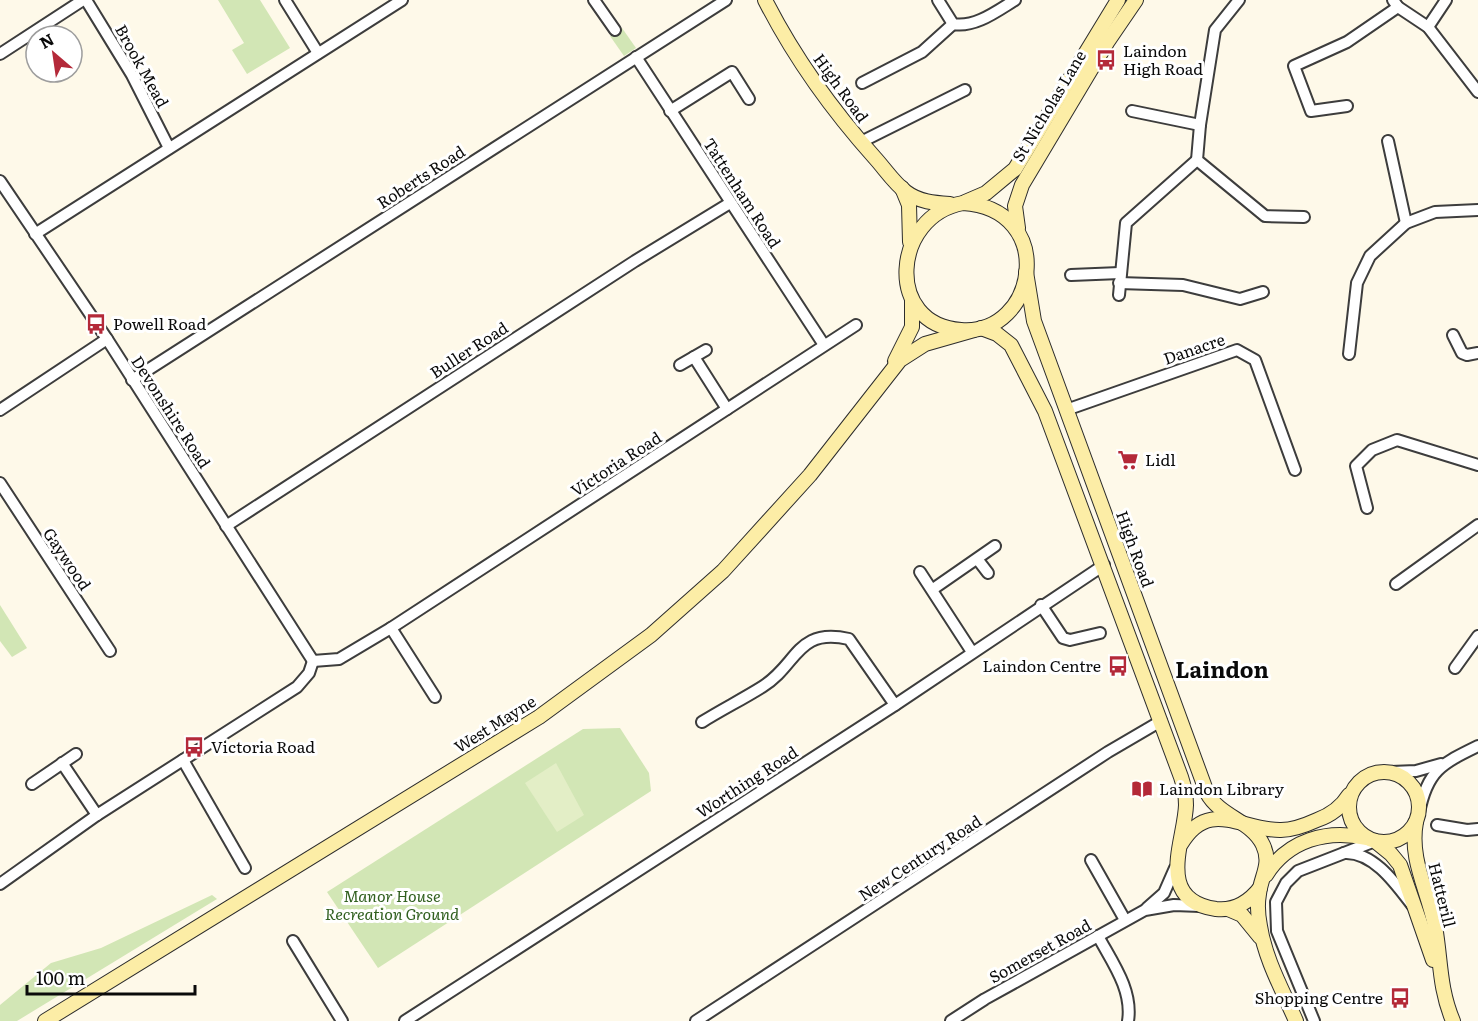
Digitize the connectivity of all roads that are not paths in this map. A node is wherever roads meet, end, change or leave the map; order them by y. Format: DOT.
graph roads {
  1 [pos="85,0"];
  2 [pos="285,0"];
  3 [pos="402,0"];
  4 [pos="594,0"];
  5 [pos="726,0"];
  6 [pos="765,0"];
  7 [pos="938,0"];
  8 [pos="1015,0"];
  9 [pos="1118,0"];
  10 [pos="1136,0"];
  11 [pos="1239,0"];
  12 [pos="1446,0"];
  13 [pos="1396,4"];
  14 [pos="953,24"];
  15 [pos="1428,27"];
  16 [pos="615,30"];
  17 [pos="318,53"];
  18 [pos="0,54"];
  19 [pos="636,57"];
  20 [pos="862,82"];
  21 [pos="965,90"];
  22 [pos="1478,92"];
  23 [pos="749,99"];
  24 [pos="1347,106"];
  25 [pos="670,111"];
  26 [pos="1132,111"];
  27 [pos="1200,125"];
  28 [pos="1388,141"];
  29 [pos="861,142"];
  30 [pos="169,148"];
  31 [pos="1197,160"];
  32 [pos="0,181"];
  33 [pos="902,188"];
  34 [pos="730,203"];
  35 [pos="960,203"];
  36 [pos="1478,210"];
  37 [pos="1304,217"];
  38 [pos="1406,223"];
  39 [pos="35,234"];
  40 [pos="1021,237"];
  41 [pos="909,250"];
  42 [pos="1026,272"];
  43 [pos="1071,275"];
  44 [pos="1119,284"];
  45 [pos="1263,292"];
  46 [pos="911,298"];
  47 [pos="856,324"];
  48 [pos="978,329"];
  49 [pos="1453,335"];
  50 [pos="107,339"];
  51 [pos="824,345"];
  52 [pos="706,350"];
  53 [pos="1478,353"];
  54 [pos="1349,354"];
  55 [pos="694,357"];
  56 [pos="680,365"];
  57 [pos="891,369"];
  58 [pos="132,380"];
  59 [pos="727,409"];
  60 [pos="1066,410"];
  61 [pos="0,411"];
  62 [pos="1478,465"];
  63 [pos="1295,470"];
  64 [pos="0,483"];
  65 [pos="1367,508"];
  66 [pos="1478,525"];
  67 [pos="226,526"];
  68 [pos="995,546"];
  69 [pos="978,560"];
  70 [pos="1104,565"];
  71 [pos="920,572"];
  72 [pos="988,573"];
  73 [pos="1396,584"];
  74 [pos="933,589"];
  75 [pos="1041,605"];
  76 [pos="392,628"];
  77 [pos="1100,633"];
  78 [pos="1478,636"];
  79 [pos="1087,637"];
  80 [pos="1094,648"];
  81 [pos="110,651"];
  82 [pos="972,652"];
  83 [pos="313,661"];
  84 [pos="1455,668"];
  85 [pos="435,697"];
  86 [pos="894,705"];
  87 [pos="1161,721"];
  88 [pos="702,722"];
  89 [pos="1478,746"];
  90 [pos="76,754"];
  91 [pos="183,760"];
  92 [pos="62,763"];
  93 [pos="1444,763"];
  94 [pos="1391,772"];
  95 [pos="32,784"];
  96 [pos="1352,791"];
  97 [pos="97,815"];
  98 [pos="1417,818"];
  99 [pos="1240,822"];
  100 [pos="1437,825"];
  101 [pos="1478,829"];
  102 [pos="1370,840"];
  103 [pos="1180,846"];
  104 [pos="1336,854"];
  105 [pos="1091,860"];
  106 [pos="1176,865"];
  107 [pos="245,868"];
  108 [pos="1263,882"];
  109 [pos="0,884"];
  110 [pos="1206,907"];
  111 [pos="1228,909"];
  112 [pos="1145,910"];
  113 [pos="1418,915"];
  114 [pos="1125,920"];
  115 [pos="1098,936"];
  116 [pos="293,941"];
  117 [pos="1262,941"];
  118 [pos="1439,976"];
  119 [pos="45,1021"];
  120 [pos="342,1021"];
  121 [pos="405,1021"];
  122 [pos="696,1021"];
  123 [pos="951,1021"];
  124 [pos="1128,1021"];
  125 [pos="1296,1021"];
  126 [pos="1314,1021"];
  127 [pos="1453,1021"];
  1 -- 18 [label="street"];
  1 -- 30 [label="street, Brook Mead"];
  2 -- 17 [label="street"];
  3 -- 17 [label="street"];
  4 -- 16 [label="street"];
  5 -- 19 [label="street, Roberts Road"];
  6 -- 29 [label="street, High Road"];
  7 -- 14 [label="street"];
  8 -- 14 [label="street"];
  9 -- 35 [label="street, St Nicholas Lane"];
  10 -- 40 [label="street, St Nicholas Lane"];
  11 -- 27 [label="street"];
  12 -- 15 [label="street"];
  13 -- 15 [label="street"];
  13 -- 24 [label="street"];
  14 -- 20 [label="street"];
  15 -- 22 [label="street"];
  17 -- 30 [label="street"];
  19 -- 25 [label="street, Tattenham Road"];
  19 -- 58 [label="street, Roberts Road"];
  21 -- 29 [label="street"];
  23 -- 25 [label="street"];
  25 -- 34 [label="street, Tattenham Road"];
  26 -- 27 [label="street"];
  27 -- 31 [label="street"];
  28 -- 38 [label="street"];
  29 -- 33 [label="street, High Road"];
  30 -- 39 [label="street"];
  31 -- 37 [label="street"];
  31 -- 44 [label="street"];
  32 -- 39 [label="street, Devonshire Road"];
  33 -- 35 [label="street, High Road"];
  33 -- 41 [label="street, High Road"];
  34 -- 51 [label="street, Tattenham Road"];
  34 -- 67 [label="street, Buller Road"];
  35 -- 40 [label="street"];
  35 -- 41 [label="street"];
  36 -- 38 [label="street"];
  38 -- 54 [label="street"];
  39 -- 50 [label="street, Devonshire Road"];
  40 -- 42 [label="street"];
  41 -- 46 [label="street"];
  42 -- 48 [label="street"];
  42 -- 60 [label="street, High Road"];
  43 -- 44 [label="street"];
  44 -- 45 [label="street"];
  46 -- 48 [label="street"];
  46 -- 57 [label="street, West Mayne"];
  47 -- 51 [label="street, Victoria Road"];
  48 -- 57 [label="street, West Mayne"];
  48 -- 70 [label="street"];
  49 -- 53 [label="street"];
  50 -- 58 [label="street, Devonshire Road"];
  50 -- 61 [label="street"];
  51 -- 59 [label="street, Victoria Road"];
  52 -- 55 [label="street"];
  55 -- 56 [label="street"];
  55 -- 59 [label="street"];
  57 -- 119 [label="street, West Mayne"];
  58 -- 67 [label="street, Devonshire Road"];
  59 -- 76 [label="street, Victoria Road"];
  60 -- 63 [label="street, Danacre"];
  60 -- 99 [label="street, High Road"];
  62 -- 65 [label="street"];
  64 -- 81 [label="street, Gaywood"];
  66 -- 73 [label="street"];
  67 -- 83 [label="street, Devonshire Road"];
  68 -- 69 [label="street"];
  69 -- 72 [label="street"];
  69 -- 74 [label="street"];
  70 -- 75 [label="street, Worthing Road"];
  70 -- 87 [label="street"];
  71 -- 74 [label="street"];
  74 -- 82 [label="street"];
  75 -- 79 [label="street"];
  75 -- 82 [label="street, Worthing Road"];
  76 -- 83 [label="street, Victoria Road"];
  76 -- 85 [label="street"];
  77 -- 79 [label="street"];
  78 -- 84 [label="street"];
  79 -- 80 [label="street"];
  82 -- 86 [label="street, Worthing Road"];
  83 -- 91 [label="street"];
  86 -- 88 [label="street"];
  86 -- 121 [label="street, Worthing Road"];
  87 -- 103 [label="street"];
  87 -- 122 [label="street, New Century Road"];
  89 -- 93 [label="street"];
  90 -- 92 [label="street"];
  91 -- 97 [label="street"];
  91 -- 107 [label="street"];
  92 -- 95 [label="street"];
  92 -- 97 [label="street"];
  93 -- 94 [label="street"];
  93 -- 98 [label="street"];
  94 -- 96 [label="street"];
  94 -- 98 [label="street"];
  96 -- 99 [label="street"];
  96 -- 102 [label="street"];
  97 -- 109 [label="street"];
  98 -- 102 [label="street"];
  98 -- 118 [label="street, Hatterill"];
  99 -- 103 [label="street"];
  99 -- 108 [label="street, High Road"];
  100 -- 101 [label="street"];
  102 -- 104 [label="street"];
  102 -- 108 [label="street"];
  102 -- 113 [label="street, Hatterill"];
  103 -- 106 [label="street"];
  104 -- 113 [label="street"];
  104 -- 126 [label="street"];
  105 -- 114 [label="street"];
  106 -- 110 [label="street"];
  106 -- 112 [label="street, Somerset Road"];
  108 -- 111 [label="street"];
  108 -- 117 [label="street, High Road"];
  110 -- 111 [label="street"];
  110 -- 112 [label="street, Somerset Road"];
  111 -- 117 [label="street, High Road"];
  112 -- 114 [label="street, Somerset Road"];
  113 -- 118 [label="street, Hatterill"];
  114 -- 115 [label="street, Somerset Road"];
  115 -- 123 [label="street, Somerset Road"];
  115 -- 124 [label="street"];
  116 -- 120 [label="street"];
  117 -- 125 [label="street, High Road"];
  118 -- 127 [label="street, Hatterill"];
}
